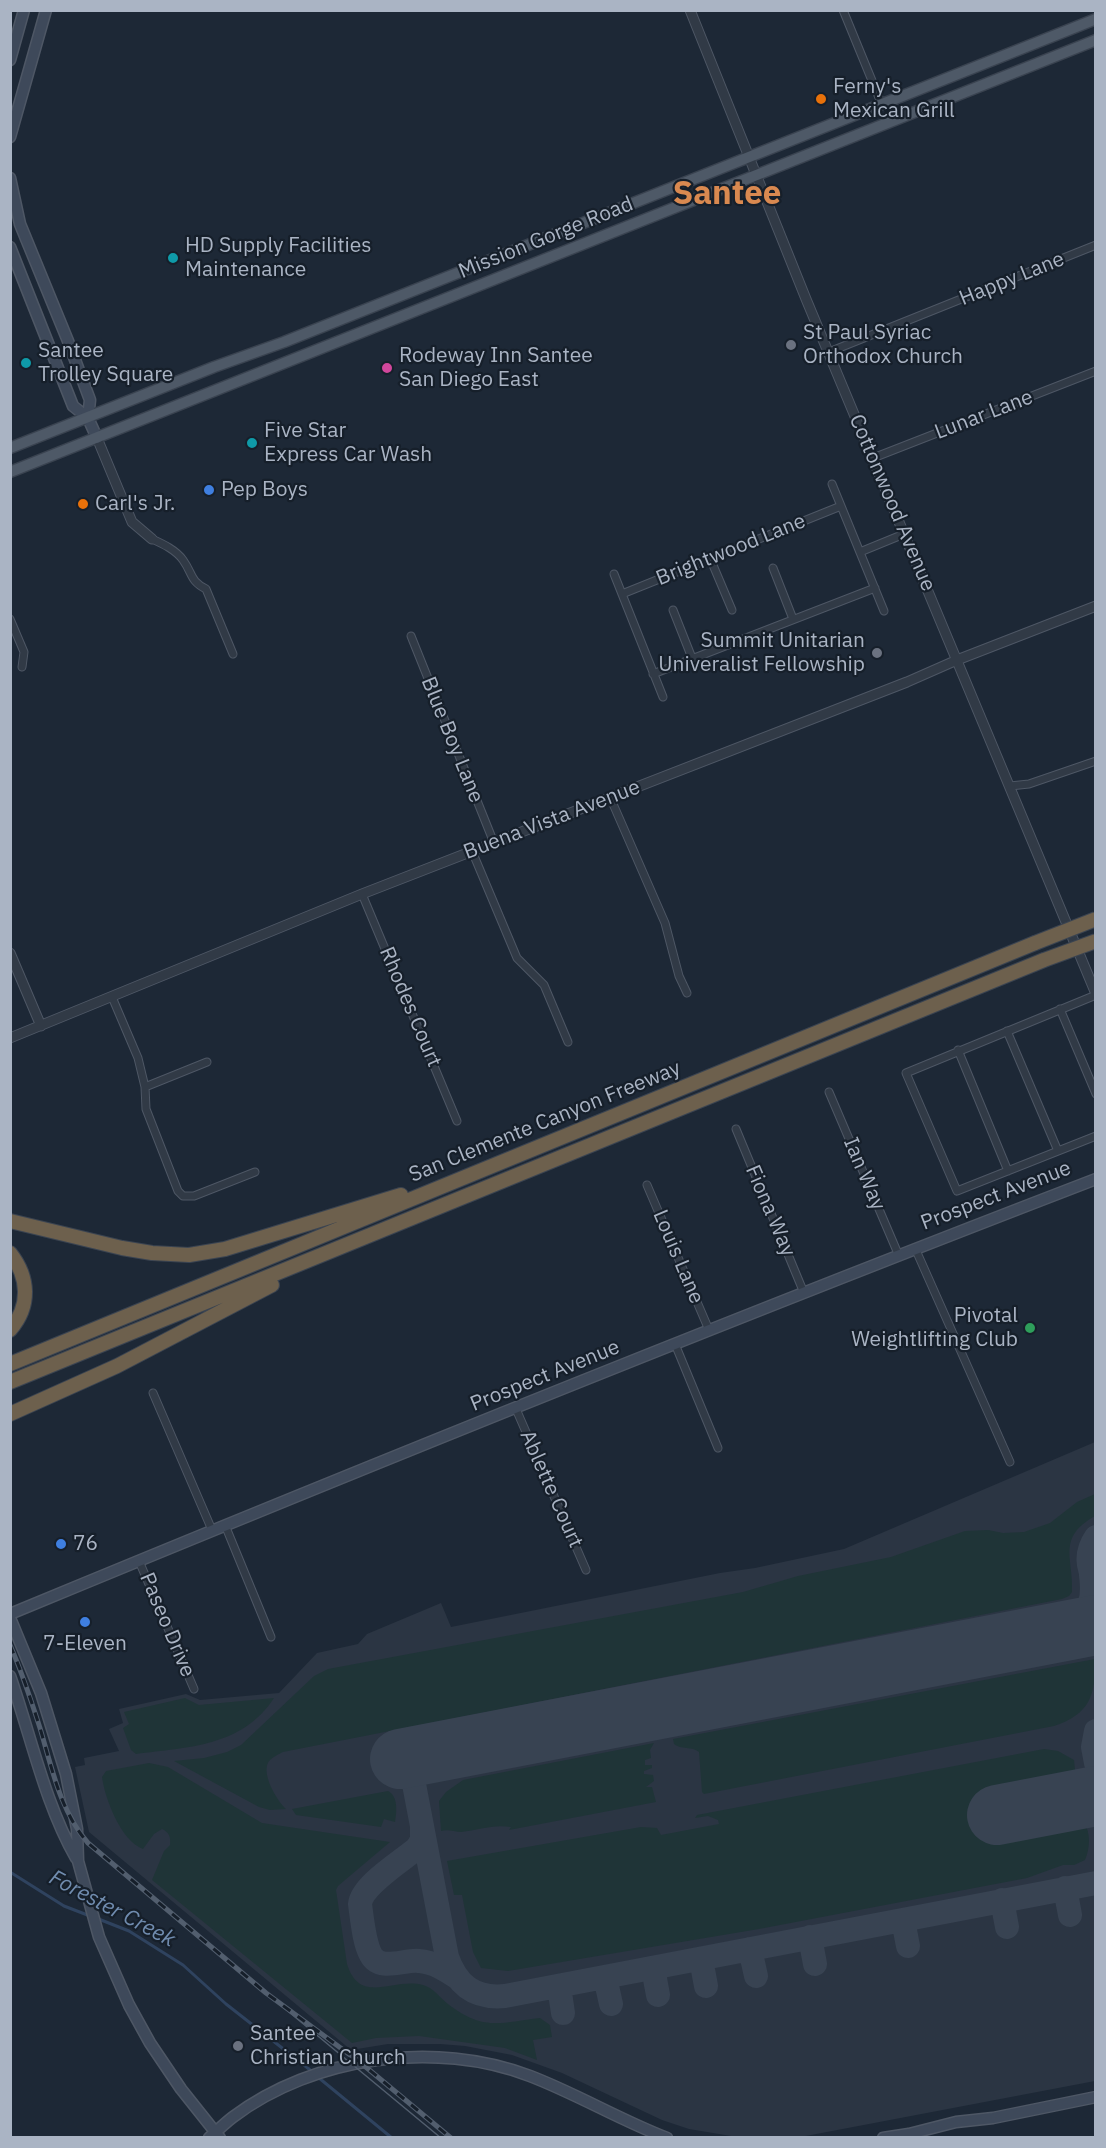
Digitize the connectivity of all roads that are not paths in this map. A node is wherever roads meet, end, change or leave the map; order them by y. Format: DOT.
graph roads {
  1 [pos="24,10"];
  2 [pos="46,10"];
  3 [pos="843,10"];
  4 [pos="692,11"];
  5 [pos="1095,19"];
  6 [pos="1095,40"];
  7 [pos="10,60"];
  8 [pos="882,105"];
  9 [pos="10,137"];
  10 [pos="749,158"];
  11 [pos="756,175"];
  12 [pos="10,178"];
  13 [pos="1095,245"];
  14 [pos="10,247"];
  15 [pos="829,352"];
  16 [pos="1095,372"];
  17 [pos="88,418"];
  18 [pos="97,438"];
  19 [pos="10,448"];
  20 [pos="873,458"];
  21 [pos="10,472"];
  22 [pos="832,484"];
  23 [pos="841,506"];
  24 [pos="904,534"];
  25 [pos="152,539"];
  26 [pos="860,552"];
  27 [pos="710,558"];
  28 [pos="773,568"];
  29 [pos="614,574"];
  30 [pos="875,588"];
  31 [pos="622,594"];
  32 [pos="1095,606"];
  33 [pos="673,610"];
  34 [pos="732,610"];
  35 [pos="884,610"];
  36 [pos="793,619"];
  37 [pos="10,620"];
  38 [pos="411,636"];
  39 [pos="233,654"];
  40 [pos="692,658"];
  41 [pos="957,660"];
  42 [pos="22,667"];
  43 [pos="653,674"];
  44 [pos="663,697"];
  45 [pos="1095,761"];
  46 [pos="1010,786"];
  47 [pos="610,797"];
  48 [pos="494,843"];
  49 [pos="472,851"];
  50 [pos="362,894"];
  51 [pos="1095,919"];
  52 [pos="1095,941"];
  53 [pos="10,952"];
  54 [pos="687,993"];
  55 [pos="1095,995"];
  56 [pos="111,997"];
  57 [pos="1060,1009"];
  58 [pos="41,1026"];
  59 [pos="1007,1030"];
  60 [pos="10,1038"];
  61 [pos="568,1042"];
  62 [pos="958,1050"];
  63 [pos="207,1062"];
  64 [pos="145,1087"];
  65 [pos="829,1092"];
  66 [pos="1095,1094"];
  67 [pos="457,1121"];
  68 [pos="736,1129"];
  69 [pos="1095,1136"];
  70 [pos="528,1151"];
  71 [pos="1058,1151"];
  72 [pos="1008,1171"];
  73 [pos="255,1172"];
  74 [pos="1095,1179"];
  75 [pos="647,1185"];
  76 [pos="10,1221"];
  77 [pos="915,1248"];
  78 [pos="337,1250"];
  79 [pos="10,1253"];
  80 [pos="899,1256"];
  81 [pos="804,1293"];
  82 [pos="10,1330"];
  83 [pos="709,1330"];
  84 [pos="675,1344"];
  85 [pos="10,1364"];
  86 [pos="10,1382"];
  87 [pos="153,1393"];
  88 [pos="516,1409"];
  89 [pos="10,1414"];
  90 [pos="718,1448"];
  91 [pos="1010,1462"];
  92 [pos="225,1525"];
  93 [pos="212,1530"];
  94 [pos="139,1561"];
  95 [pos="586,1570"];
  96 [pos="10,1616"];
  97 [pos="271,1637"];
  98 [pos="10,1676"];
  99 [pos="194,1689"];
  100 [pos="78,1861"];
  101 [pos="1095,2097"];
  102 [pos="214,2136"];
  103 [pos="667,2138"];
  104 [pos="883,2138"];
  1 -- 7 [label="main road"];
  2 -- 9 [label="main road"];
  3 -- 8 [label="street"];
  4 -- 10 [label="street, Cottonwood Avenue"];
  5 -- 8 [label="main road, Mission Gorge Road"];
  6 -- 11 [label="main road, Mission Gorge Road"];
  8 -- 10 [label="main road, Mission Gorge Road"];
  10 -- 11 [label="street, Cottonwood Avenue"];
  10 -- 17 [label="main road, Mission Gorge Road"];
  11 -- 15 [label="street, Cottonwood Avenue"];
  11 -- 18 [label="main road, Mission Gorge Road"];
  12 -- 17 [label="main road"];
  13 -- 15 [label="street, Happy Lane"];
  14 -- 17 [label="main road"];
  15 -- 20 [label="street, Cottonwood Avenue"];
  16 -- 20 [label="street, Lunar Lane"];
  17 -- 18 [label="main road"];
  17 -- 19 [label="main road, Mission Gorge Road"];
  18 -- 21 [label="main road, Mission Gorge Road"];
  18 -- 25 [label="street"];
  20 -- 24 [label="street, Cottonwood Avenue"];
  22 -- 23 [label="street"];
  23 -- 26 [label="street"];
  23 -- 27 [label="street, Brightwood Lane"];
  24 -- 26 [label="street"];
  24 -- 41 [label="street, Cottonwood Avenue"];
  25 -- 39 [label="street"];
  26 -- 30 [label="street"];
  27 -- 31 [label="street, Brightwood Lane"];
  27 -- 34 [label="street"];
  28 -- 36 [label="street"];
  29 -- 31 [label="street"];
  30 -- 35 [label="street"];
  30 -- 36 [label="street"];
  31 -- 43 [label="street"];
  32 -- 41 [label="street, Buena Vista Avenue"];
  33 -- 40 [label="street"];
  36 -- 40 [label="street"];
  37 -- 42 [label="street"];
  38 -- 48 [label="street, Blue Boy Lane"];
  40 -- 43 [label="street"];
  41 -- 46 [label="street, Cottonwood Avenue"];
  41 -- 47 [label="street, Buena Vista Avenue"];
  43 -- 44 [label="street"];
  45 -- 46 [label="street"];
  46 -- 55 [label="street, Cottonwood Avenue"];
  47 -- 48 [label="street, Buena Vista Avenue"];
  47 -- 54 [label="street"];
  48 -- 49 [label="street, Buena Vista Avenue"];
  49 -- 50 [label="street, Buena Vista Avenue"];
  49 -- 61 [label="street"];
  50 -- 56 [label="street, Buena Vista Avenue"];
  50 -- 67 [label="street, Rhodes Court"];
  51 -- 70 [label="highway, San Clemente Canyon Freeway, bridge"];
  52 -- 78 [label="highway, San Clemente Canyon Freeway, bridge"];
  53 -- 58 [label="street"];
  55 -- 57 [label="street"];
  56 -- 58 [label="street, Buena Vista Avenue"];
  56 -- 64 [label="street"];
  57 -- 59 [label="street"];
  57 -- 66 [label="street"];
  58 -- 60 [label="street, Buena Vista Avenue"];
  59 -- 62 [label="street"];
  59 -- 71 [label="street"];
  62 -- 72 [label="street"];
  62 -- 72 [label="street"];
  63 -- 64 [label="street"];
  64 -- 73 [label="street"];
  65 -- 80 [label="street, Ian Way"];
  68 -- 81 [label="street, Fiona Way"];
  69 -- 71 [label="street"];
  70 -- 76 [label="highway"];
  70 -- 85 [label="highway, San Clemente Canyon Freeway"];
  71 -- 72 [label="street"];
  74 -- 77 [label="main road, Prospect Avenue"];
  75 -- 83 [label="street, Louis Lane"];
  77 -- 80 [label="main road, Prospect Avenue"];
  77 -- 91 [label="street"];
  78 -- 86 [label="highway, San Clemente Canyon Freeway"];
  78 -- 89 [label="highway"];
  79 -- 82 [label="highway"];
  80 -- 81 [label="main road, Prospect Avenue"];
  81 -- 83 [label="main road, Prospect Avenue"];
  83 -- 84 [label="main road, Prospect Avenue"];
  84 -- 88 [label="main road, Prospect Avenue"];
  84 -- 90 [label="street"];
  87 -- 93 [label="street"];
  88 -- 92 [label="main road, Prospect Avenue"];
  88 -- 95 [label="street, Ablette Court"];
  92 -- 93 [label="main road, Prospect Avenue"];
  92 -- 97 [label="street"];
  93 -- 94 [label="main road, Prospect Avenue"];
  94 -- 96 [label="main road, Prospect Avenue"];
  94 -- 99 [label="street, Paseo Drive"];
  96 -- 100 [label="main road"];
  98 -- 100 [label="main road"];
  100 -- 102 [label="main road"];
  101 -- 104 [label="main road"];
  102 -- 103 [label="main road"];
}
